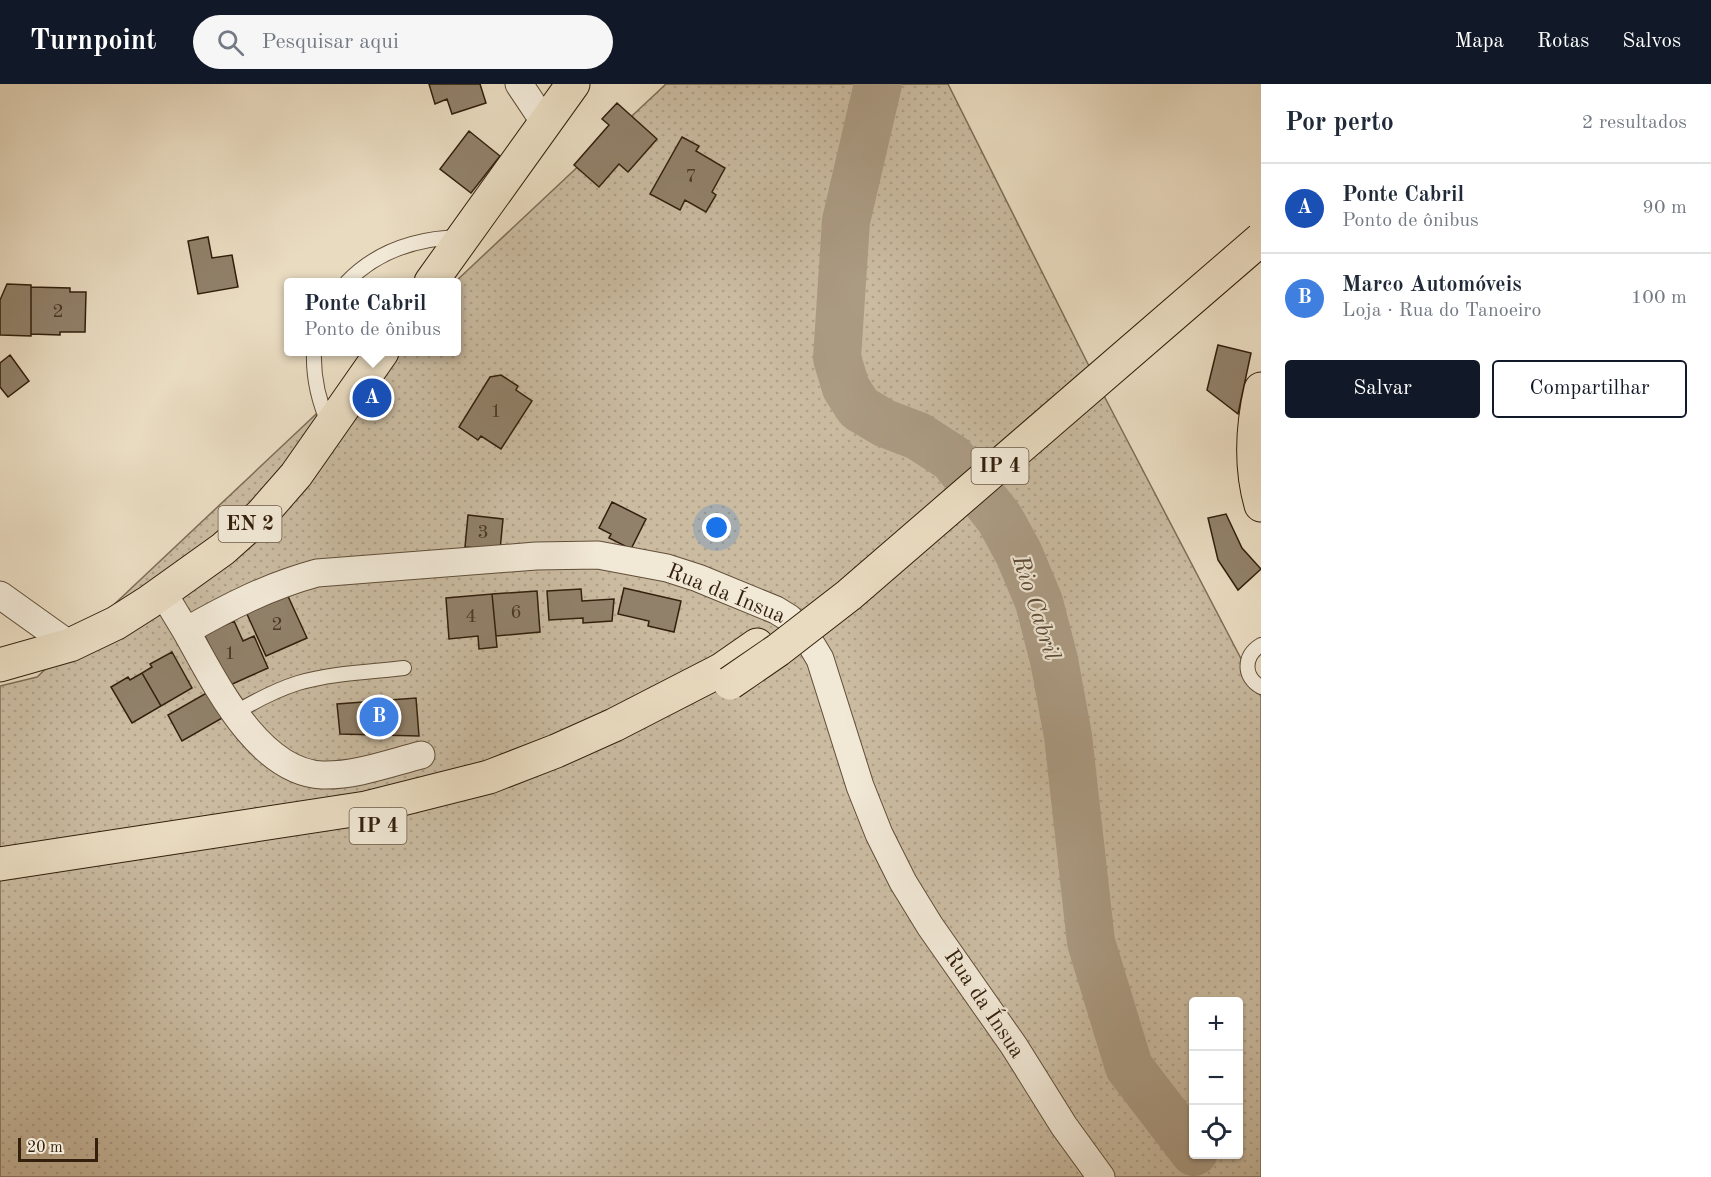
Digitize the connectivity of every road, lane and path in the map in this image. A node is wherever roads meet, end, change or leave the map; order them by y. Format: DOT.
graph roads {
  1 [pos="519,84"];
  2 [pos="573,84"];
  3 [pos="545,123"];
  4 [pos="1261,218"];
  5 [pos="463,237"];
  6 [pos="1261,239"];
  7 [pos="351,278"];
  8 [pos="434,278"];
  9 [pos="314,356"];
  10 [pos="379,356"];
  11 [pos="1261,389"];
  12 [pos="330,426"];
  13 [pos="1261,505"];
  14 [pos="163,593"];
  15 [pos="0,595"];
  16 [pos="186,631"];
  17 [pos="70,645"];
  18 [pos="1261,645"];
  19 [pos="0,664"];
  20 [pos="404,668"];
  21 [pos="726,676"];
  22 [pos="1261,687"];
  23 [pos="235,713"];
  24 [pos="421,755"];
  25 [pos="0,864"];
  26 [pos="0,885"];
  27 [pos="1101,1177"];
  1 -- 3 [label="street"];
  2 -- 3 [label="main road"];
  3 -- 5 [label="main road"];
  4 -- 21 [label="main road, IP 4"];
  5 -- 7 [label="lane"];
  5 -- 8 [label="main road"];
  6 -- 21 [label="main road, IP 4, bridge"];
  9 -- 12 [label="lane"];
  10 -- 12 [label="main road, EN 2"];
  11 -- 13 [label="main road"];
  12 -- 14 [label="main road, EN 2"];
  14 -- 16 [label="street"];
  14 -- 17 [label="main road, EN 2"];
  15 -- 17 [label="street"];
  16 -- 23 [label="street"];
  16 -- 27 [label="street, Rua da Ínsua"];
  17 -- 19 [label="main road, EN 2"];
  18 -- 22 [label="lane"];
  20 -- 23 [label="lane"];
  21 -- 25 [label="main road, IP 4"];
  21 -- 26 [label="main road, IP 4"];
  23 -- 24 [label="street"];
}
